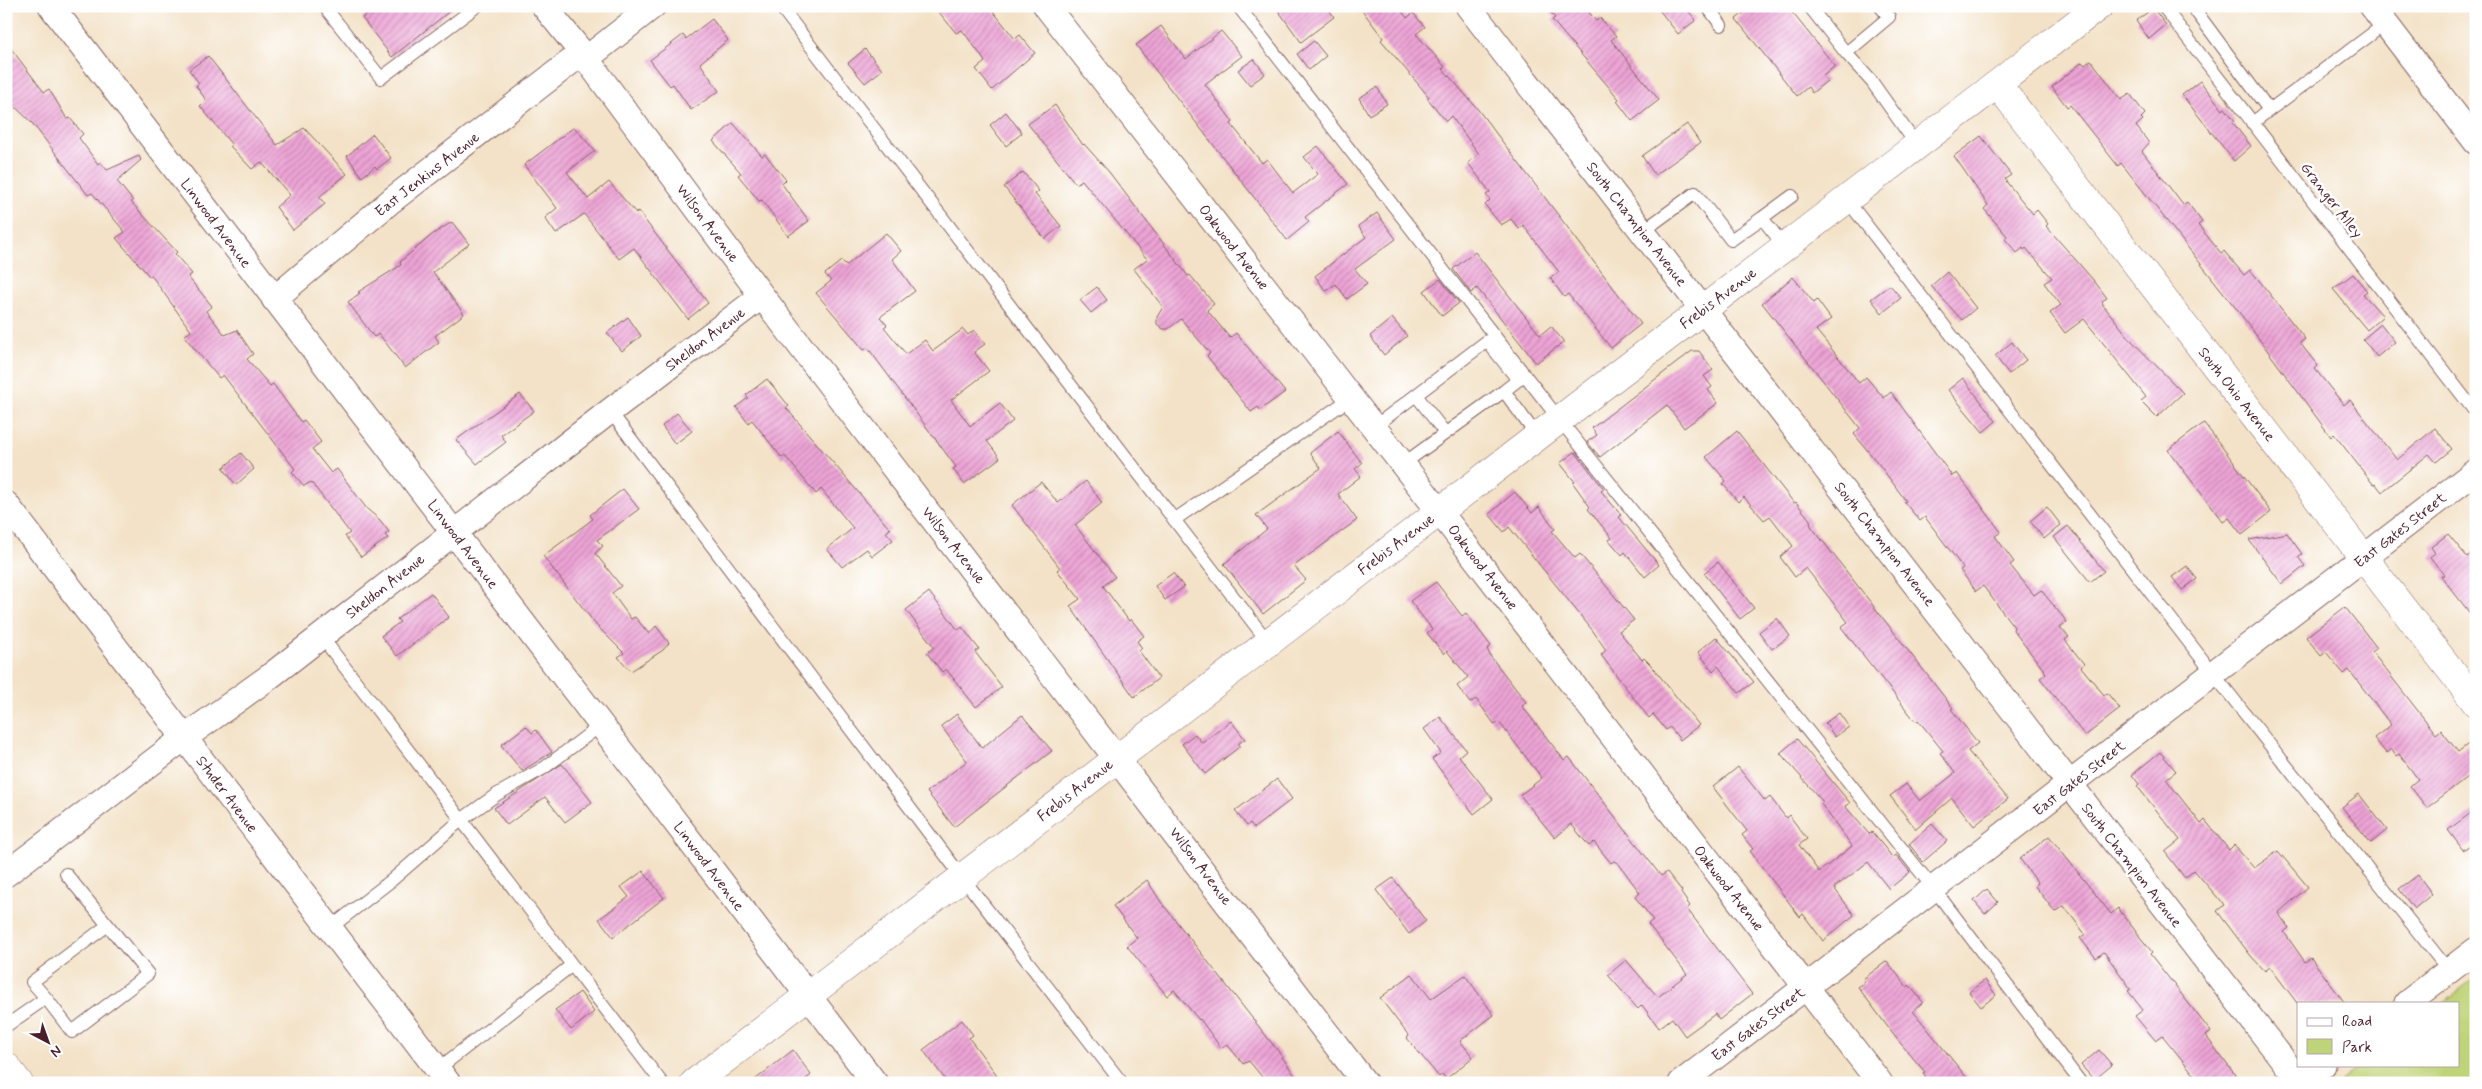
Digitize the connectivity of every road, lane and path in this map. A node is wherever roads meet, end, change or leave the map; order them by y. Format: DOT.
graph roads {
  1 [pos="51,6"];
  2 [pos="324,6"];
  3 [pos="477,6"];
  4 [pos="544,6"];
  5 [pos="653,6"];
  6 [pos="780,6"];
  7 [pos="1046,6"];
  8 [pos="1238,6"];
  9 [pos="1468,6"];
  10 [pos="1707,6"];
  11 [pos="1810,6"];
  12 [pos="1880,6"];
  13 [pos="2099,6"];
  14 [pos="2163,6"];
  15 [pos="2192,6"];
  16 [pos="2378,15"];
  17 [pos="1721,25"];
  18 [pos="1846,53"];
  19 [pos="584,56"];
  20 [pos="1998,85"];
  21 [pos="2270,110"];
  22 [pos="2252,123"];
  23 [pos="2476,142"];
  24 [pos="1918,147"];
  25 [pos="1792,196"];
  26 [pos="1847,200"];
  27 [pos="1762,218"];
  28 [pos="1642,231"];
  29 [pos="1785,248"];
  30 [pos="762,296"];
  31 [pos="274,299"];
  32 [pos="1703,308"];
  33 [pos="1504,391"];
  34 [pos="1416,395"];
  35 [pos="1351,398"];
  36 [pos="610,411"];
  37 [pos="2476,413"];
  38 [pos="1559,419"];
  39 [pos="1374,427"];
  40 [pos="1445,433"];
  41 [pos="1537,436"];
  42 [pos="1403,464"];
  43 [pos="2476,471"];
  44 [pos="6,504"];
  45 [pos="1439,511"];
  46 [pos="1174,520"];
  47 [pos="454,532"];
  48 [pos="2364,558"];
  49 [pos="321,636"];
  50 [pos="1268,642"];
  51 [pos="2212,672"];
  52 [pos="2476,703"];
  53 [pos="601,725"];
  54 [pos="184,738"];
  55 [pos="1118,758"];
  56 [pos="2070,785"];
  57 [pos="461,820"];
  58 [pos="6,874"];
  59 [pos="66,874"];
  60 [pos="962,877"];
  61 [pos="1934,889"];
  62 [pos="108,925"];
  63 [pos="330,928"];
  64 [pos="2476,950"];
  65 [pos="572,965"];
  66 [pos="2449,971"];
  67 [pos="1806,988"];
  68 [pos="808,996"];
  69 [pos="46,998"];
  70 [pos="2407,1002"];
  71 [pos="6,1026"];
  72 [pos="6,1066"];
  73 [pos="2322,1066"];
  74 [pos="443,1076"];
  75 [pos="19,1083"];
  76 [pos="662,1083"];
  77 [pos="694,1083"];
  78 [pos="875,1083"];
  79 [pos="1122,1083"];
  80 [pos="1365,1083"];
  81 [pos="1681,1083"];
  82 [pos="1880,1083"];
  83 [pos="2081,1083"];
  84 [pos="2301,1083"];
  1 -- 31 [label="street, Linwood Avenue"];
  2 -- 3 [label="lane"];
  4 -- 19 [label="street, Wilson Avenue"];
  5 -- 19 [label="street, East Jenkins Avenue"];
  6 -- 46 [label="lane"];
  7 -- 35 [label="street, Oakwood Avenue"];
  8 -- 38 [label="lane"];
  9 -- 28 [label="street, South Champion Avenue"];
  10 -- 17 [label="lane"];
  11 -- 18 [label="lane"];
  12 -- 18 [label="lane"];
  13 -- 20 [label="main road, Frebis Avenue"];
  14 -- 22 [label="lane, Granger Alley"];
  15 -- 21 [label="lane"];
  16 -- 21 [label="lane"];
  16 -- 23 [label="street"];
  18 -- 24 [label="lane"];
  19 -- 30 [label="street, Wilson Avenue"];
  19 -- 31 [label="street, East Jenkins Avenue"];
  20 -- 24 [label="main road, Frebis Avenue"];
  20 -- 48 [label="main road, South Ohio Avenue"];
  21 -- 22 [label="lane"];
  22 -- 37 [label="lane, Granger Alley"];
  24 -- 26 [label="main road, Frebis Avenue"];
  25 -- 27 [label="lane"];
  26 -- 29 [label="main road, Frebis Avenue"];
  26 -- 51 [label="lane"];
  27 -- 28 [label="lane"];
  27 -- 29 [label="lane"];
  28 -- 32 [label="street, South Champion Avenue"];
  29 -- 32 [label="main road, Frebis Avenue"];
  30 -- 36 [label="street, Sheldon Avenue"];
  30 -- 55 [label="street, Wilson Avenue"];
  31 -- 47 [label="street, Linwood Avenue"];
  32 -- 38 [label="main road, Frebis Avenue"];
  32 -- 56 [label="street, South Champion Avenue"];
  33 -- 34 [label="lane"];
  33 -- 40 [label="lane"];
  33 -- 41 [label="lane"];
  34 -- 39 [label="lane"];
  34 -- 40 [label="lane"];
  35 -- 39 [label="street, Oakwood Avenue"];
  35 -- 46 [label="lane"];
  36 -- 47 [label="street, Sheldon Avenue"];
  36 -- 60 [label="lane"];
  38 -- 41 [label="main road, Frebis Avenue"];
  38 -- 61 [label="lane"];
  39 -- 42 [label="street, Oakwood Avenue"];
  40 -- 42 [label="lane"];
  41 -- 45 [label="main road, Frebis Avenue"];
  42 -- 45 [label="street, Oakwood Avenue"];
  43 -- 48 [label="street, East Gates Street"];
  44 -- 54 [label="street, Studer Avenue"];
  45 -- 50 [label="main road, Frebis Avenue"];
  45 -- 67 [label="street, Oakwood Avenue"];
  46 -- 50 [label="lane"];
  47 -- 49 [label="street, Sheldon Avenue"];
  47 -- 53 [label="street, Linwood Avenue"];
  48 -- 51 [label="street, East Gates Street"];
  48 -- 52 [label="main road, South Ohio Avenue"];
  49 -- 54 [label="street, Sheldon Avenue"];
  49 -- 57 [label="lane"];
  50 -- 55 [label="main road, Frebis Avenue"];
  51 -- 56 [label="street, East Gates Street"];
  51 -- 66 [label="lane"];
  53 -- 57 [label="lane"];
  53 -- 68 [label="street, Linwood Avenue"];
  54 -- 58 [label="street, Sheldon Avenue"];
  54 -- 63 [label="street, Studer Avenue"];
  55 -- 60 [label="main road, Frebis Avenue"];
  55 -- 80 [label="street, Wilson Avenue"];
  56 -- 61 [label="street, East Gates Street"];
  56 -- 84 [label="street, South Champion Avenue"];
  57 -- 63 [label="lane"];
  57 -- 65 [label="lane"];
  59 -- 62 [label="lane"];
  60 -- 68 [label="main road, Frebis Avenue"];
  60 -- 79 [label="lane"];
  61 -- 67 [label="street, East Gates Street"];
  61 -- 83 [label="lane"];
  62 -- 69 [label="lane"];
  62 -- 69 [label="lane"];
  63 -- 74 [label="street, Studer Avenue"];
  64 -- 66 [label="street"];
  65 -- 74 [label="lane"];
  65 -- 76 [label="lane"];
  66 -- 70 [label="street"];
  67 -- 81 [label="street, East Gates Street"];
  67 -- 82 [label="street, Oakwood Avenue"];
  68 -- 77 [label="main road, Frebis Avenue"];
  68 -- 78 [label="street, Linwood Avenue"];
  69 -- 71 [label="lane"];
  72 -- 75 [label="main road"];
  73 -- 84 [label="street"];
}
